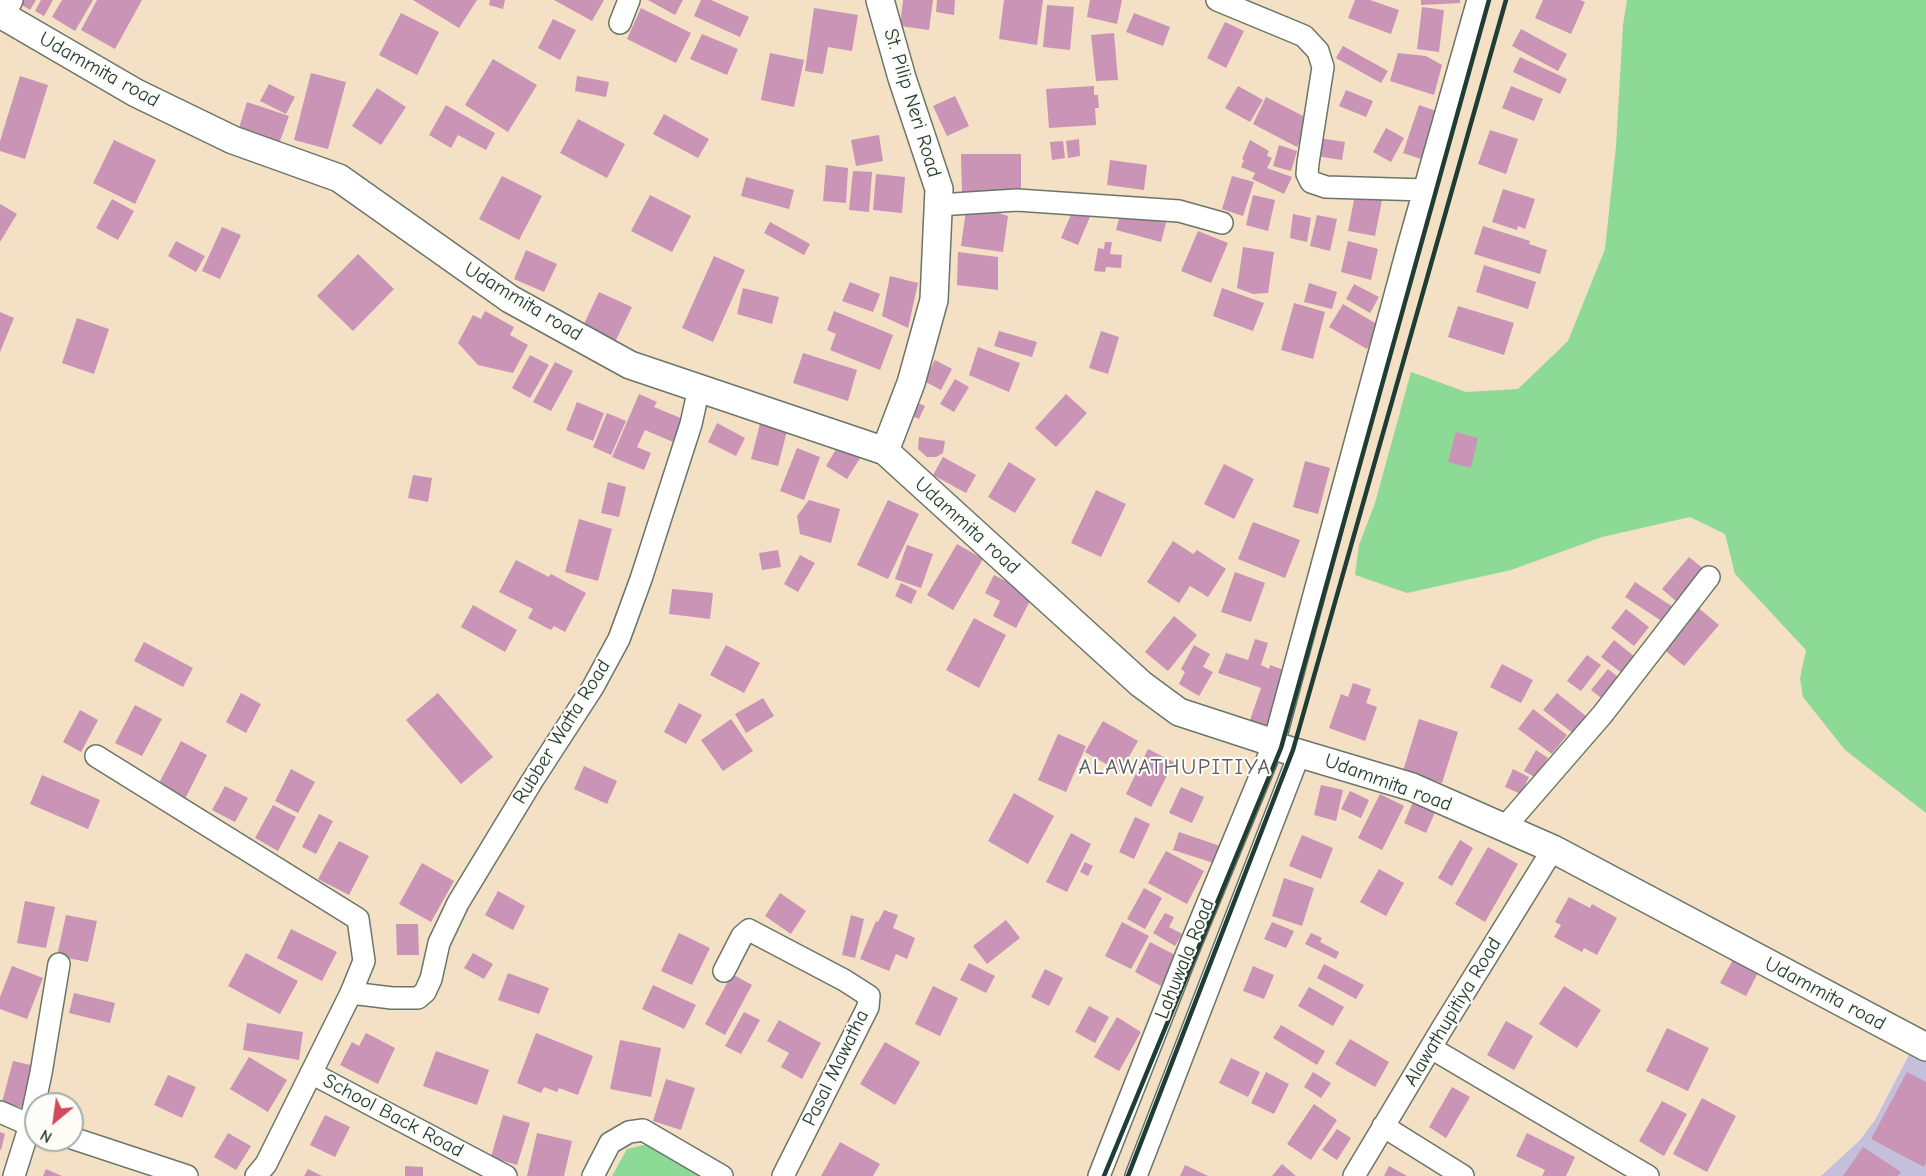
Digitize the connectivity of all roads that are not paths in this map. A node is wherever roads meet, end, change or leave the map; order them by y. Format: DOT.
graph roads {
  1 [pos="629,0"];
  2 [pos="880,0"];
  3 [pos="1216,0"];
  4 [pos="1478,0"];
  5 [pos="5,10"];
  6 [pos="620,22"];
  7 [pos="1425,190"];
  8 [pos="938,205"];
  9 [pos="1222,223"];
  10 [pos="699,388"];
  11 [pos="885,451"];
  12 [pos="1709,577"];
  13 [pos="1274,742"];
  14 [pos="1300,752"];
  15 [pos="96,756"];
  16 [pos="1504,828"];
  17 [pos="1553,849"];
  18 [pos="59,964"];
  19 [pos="724,971"];
  20 [pos="351,993"];
  21 [pos="1926,1047"];
  22 [pos="1431,1048"];
  23 [pos="311,1073"];
  24 [pos="38,1092"];
  25 [pos="0,1112"];
  26 [pos="24,1122"];
  27 [pos="1383,1126"];
  28 [pos="84,1142"];
  29 [pos="24,1150"];
  30 [pos="14,1176"];
  31 [pos="187,1176"];
  32 [pos="256,1176"];
  33 [pos="506,1176"];
  34 [pos="593,1176"];
  35 [pos="722,1176"];
  36 [pos="783,1176"];
  37 [pos="1099,1176"];
  38 [pos="1136,1176"];
  39 [pos="1354,1176"];
  40 [pos="1463,1176"];
  41 [pos="1648,1176"];
  1 -- 6 [label="street"];
  2 -- 8 [label="street, St. Pilip Neri Road"];
  3 -- 7 [label="street"];
  4 -- 7 [label="street, Lahuwala Road"];
  5 -- 10 [label="street, Udammita road"];
  7 -- 13 [label="street, Lahuwala Road"];
  8 -- 9 [label="street"];
  8 -- 11 [label="street, St. Pilip Neri Road"];
  10 -- 11 [label="street, Udammita road"];
  10 -- 20 [label="street, Rubber Watta Road"];
  11 -- 13 [label="street, Udammita road"];
  12 -- 16 [label="street"];
  13 -- 14 [label="street, Udammita road"];
  13 -- 37 [label="street, Lahuwala Road"];
  14 -- 16 [label="street, Udammita road"];
  14 -- 38 [label="street"];
  15 -- 20 [label="street"];
  16 -- 17 [label="street, Udammita road"];
  17 -- 21 [label="street, Udammita road"];
  17 -- 22 [label="street, Alawathupitiya Road"];
  18 -- 24 [label="street"];
  19 -- 36 [label="street, Pasal Mawatha"];
  20 -- 23 [label="street"];
  22 -- 27 [label="street, Alawathupitiya Road"];
  22 -- 41 [label="street"];
  23 -- 32 [label="street"];
  23 -- 33 [label="street, School Back Road"];
  25 -- 26 [label="street"];
  27 -- 39 [label="street, Alawathupitiya Road"];
  27 -- 40 [label="street"];
  28 -- 31 [label="street"];
  29 -- 30 [label="street"];
  34 -- 35 [label="street"];
}
